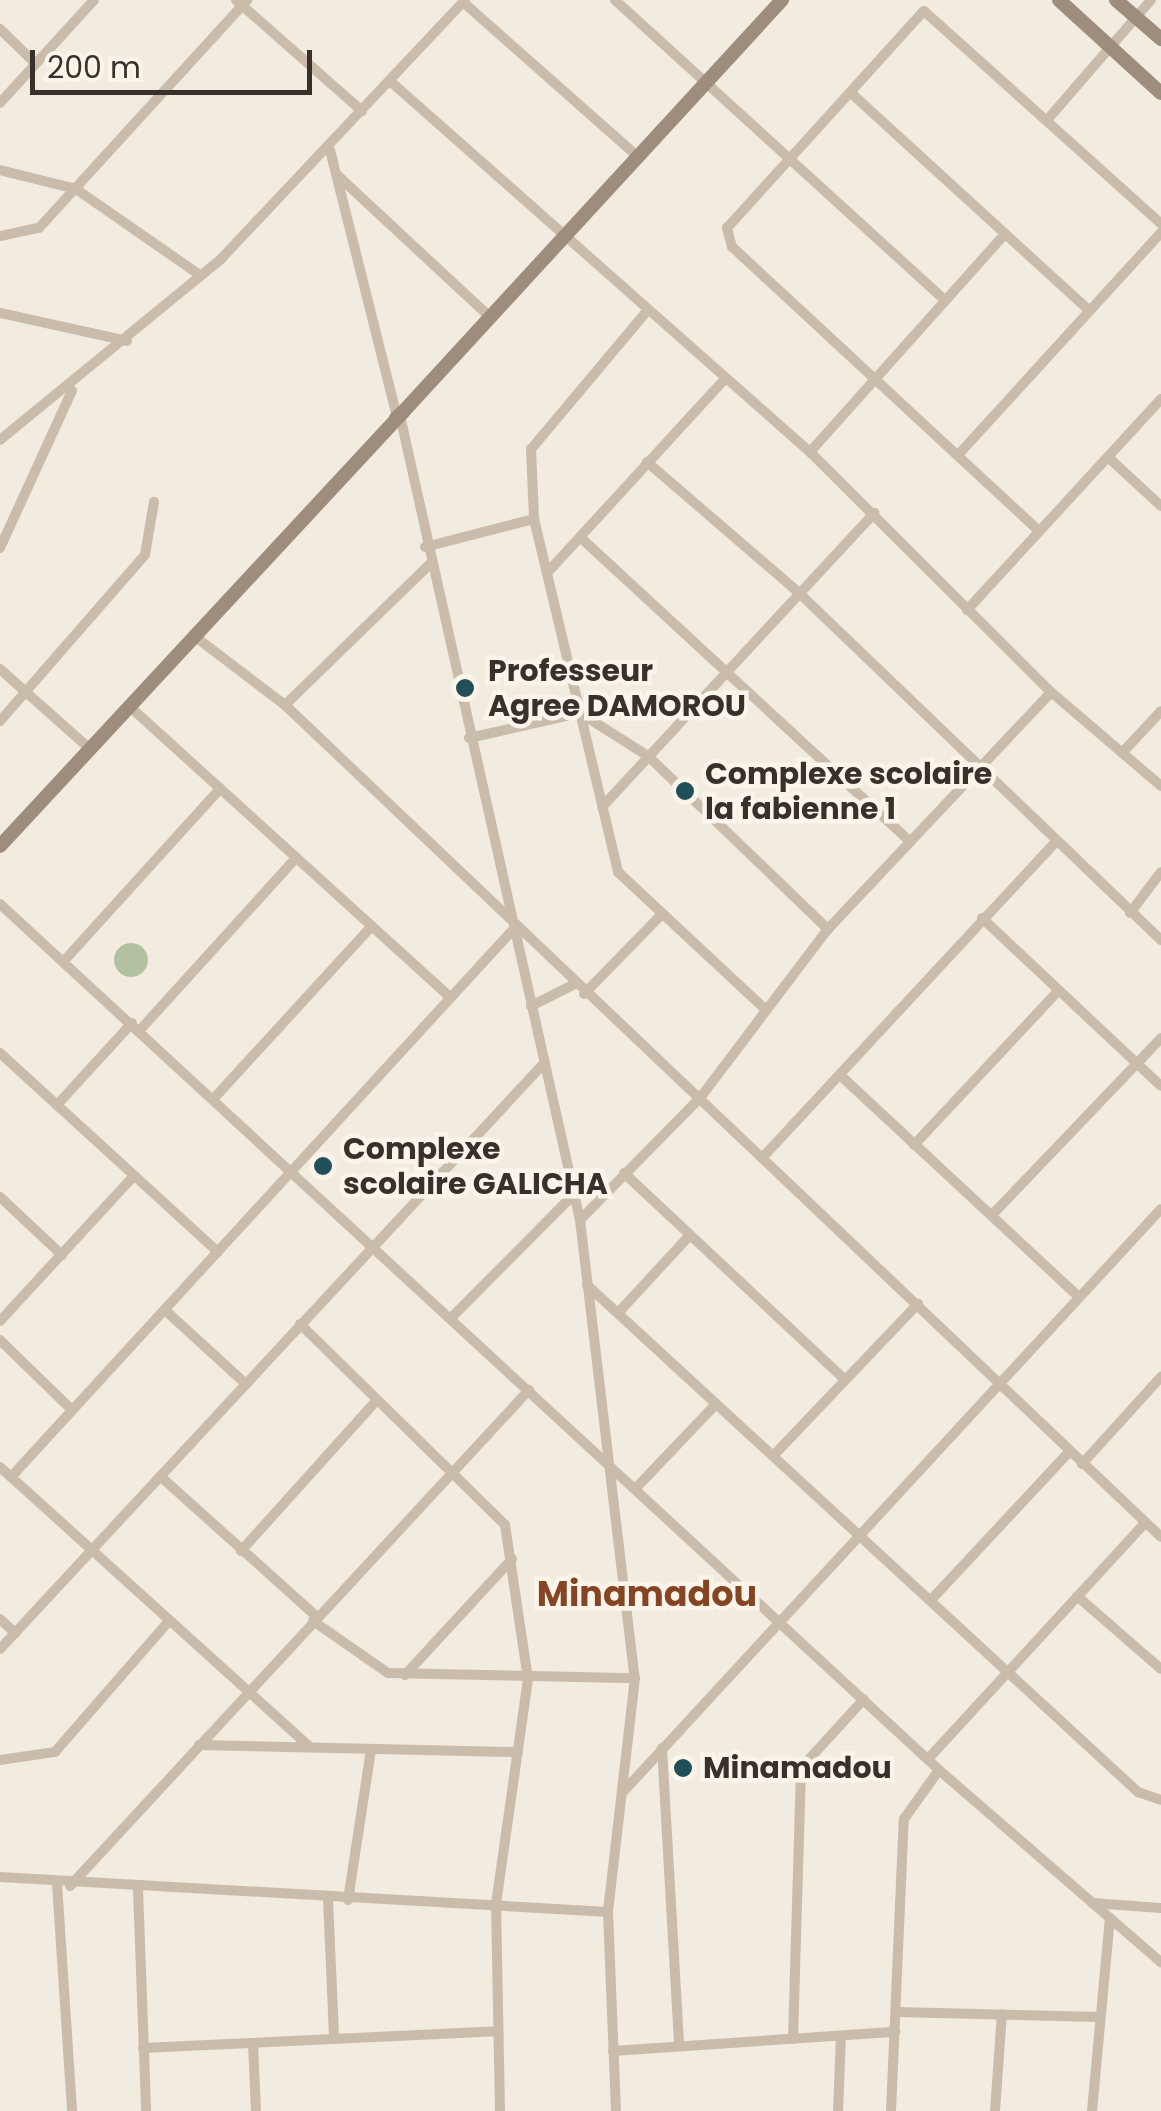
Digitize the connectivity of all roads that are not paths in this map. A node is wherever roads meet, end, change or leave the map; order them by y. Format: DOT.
graph roads {
  1 [pos="94,0"];
  2 [pos="615,0"];
  3 [pos="1059,0"];
  4 [pos="1116,0"];
  5 [pos="1151,0"];
  6 [pos="464,1"];
  7 [pos="242,2"];
  8 [pos="775,2"];
  9 [pos="1137,17"];
  10 [pos="0,29"];
  11 [pos="1161,39"];
  12 [pos="1111,50"];
  13 [pos="36,64"];
  14 [pos="390,81"];
  15 [pos="708,82"];
  16 [pos="851,93"];
  17 [pos="1161,93"];
  18 [pos="0,103"];
  19 [pos="362,111"];
  20 [pos="1048,118"];
  21 [pos="330,150"];
  22 [pos="638,157"];
  23 [pos="789,158"];
  24 [pos="0,170"];
  25 [pos="335,173"];
  26 [pos="76,189"];
  27 [pos="1161,224"];
  28 [pos="1161,233"];
  29 [pos="1005,234"];
  30 [pos="0,236"];
  31 [pos="561,236"];
  32 [pos="201,276"];
  33 [pos="946,300"];
  34 [pos="1090,310"];
  35 [pos="647,311"];
  36 [pos="0,314"];
  37 [pos="489,316"];
  38 [pos="127,341"];
  39 [pos="875,377"];
  40 [pos="724,380"];
  41 [pos="74,387"];
  42 [pos="1161,399"];
  43 [pos="399,415"];
  44 [pos="0,440"];
  45 [pos="810,452"];
  46 [pos="958,455"];
  47 [pos="1108,457"];
  48 [pos="646,462"];
  49 [pos="154,502"];
  50 [pos="1161,506"];
  51 [pos="874,512"];
  52 [pos="534,519"];
  53 [pos="1038,531"];
  54 [pos="580,537"];
  55 [pos="425,547"];
  56 [pos="0,548"];
  57 [pos="429,566"];
  58 [pos="547,574"];
  59 [pos="798,592"];
  60 [pos="967,610"];
  61 [pos="193,635"];
  62 [pos="0,669"];
  63 [pos="728,670"];
  64 [pos="1052,692"];
  65 [pos="27,694"];
  66 [pos="128,705"];
  67 [pos="285,705"];
  68 [pos="1161,711"];
  69 [pos="580,713"];
  70 [pos="0,721"];
  71 [pos="469,738"];
  72 [pos="90,749"];
  73 [pos="1122,753"];
  74 [pos="648,756"];
  75 [pos="982,768"];
  76 [pos="1161,786"];
  77 [pos="220,789"];
  78 [pos="602,808"];
  79 [pos="908,840"];
  80 [pos="1054,844"];
  81 [pos="0,846"];
  82 [pos="294,860"];
  83 [pos="1161,872"];
  84 [pos="0,904"];
  85 [pos="506,912"];
  86 [pos="1130,913"];
  87 [pos="661,915"];
  88 [pos="982,918"];
  89 [pos="370,928"];
  90 [pos="828,929"];
  91 [pos="512,932"];
  92 [pos="1161,940"];
  93 [pos="64,962"];
  94 [pos="575,984"];
  95 [pos="1058,991"];
  96 [pos="448,994"];
  97 [pos="584,994"];
  98 [pos="530,1006"];
  99 [pos="764,1008"];
  100 [pos="136,1026"];
  101 [pos="1161,1038"];
  102 [pos="0,1053"];
  103 [pos="545,1062"];
  104 [pos="1137,1064"];
  105 [pos="840,1076"];
  106 [pos="1161,1086"];
  107 [pos="217,1095"];
  108 [pos="700,1098"];
  109 [pos="57,1104"];
  110 [pos="914,1145"];
  111 [pos="762,1158"];
  112 [pos="295,1168"];
  113 [pos="624,1173"];
  114 [pos="134,1176"];
  115 [pos="574,1195"];
  116 [pos="0,1197"];
  117 [pos="1161,1210"];
  118 [pos="992,1215"];
  119 [pos="580,1220"];
  120 [pos="688,1236"];
  121 [pos="372,1242"];
  122 [pos="218,1252"];
  123 [pos="62,1254"];
  124 [pos="586,1284"];
  125 [pos="1078,1296"];
  126 [pos="918,1304"];
  127 [pos="166,1311"];
  128 [pos="618,1313"];
  129 [pos="453,1316"];
  130 [pos="0,1321"];
  131 [pos="300,1324"];
  132 [pos="0,1340"];
  133 [pos="1161,1377"];
  134 [pos="844,1379"];
  135 [pos="1000,1379"];
  136 [pos="246,1384"];
  137 [pos="529,1390"];
  138 [pos="376,1402"];
  139 [pos="716,1404"];
  140 [pos="72,1410"];
  141 [pos="1069,1452"];
  142 [pos="774,1455"];
  143 [pos="607,1464"];
  144 [pos="1082,1464"];
  145 [pos="0,1466"];
  146 [pos="455,1471"];
  147 [pos="160,1476"];
  148 [pos="11,1477"];
  149 [pos="636,1488"];
  150 [pos="1145,1523"];
  151 [pos="860,1533"];
  152 [pos="1161,1537"];
  153 [pos="241,1551"];
  154 [pos="91,1552"];
  155 [pos="512,1559"];
  156 [pos="1077,1596"];
  157 [pos="931,1600"];
  158 [pos="777,1617"];
  159 [pos="0,1619"];
  160 [pos="315,1619"];
  161 [pos="169,1621"];
  162 [pos="15,1633"];
  163 [pos="0,1649"];
  164 [pos="1161,1669"];
  165 [pos="1008,1673"];
  166 [pos="405,1675"];
  167 [pos="634,1678"];
  168 [pos="528,1679"];
  169 [pos="247,1692"];
  170 [pos="864,1698"];
  171 [pos="199,1744"];
  172 [pos="310,1747"];
  173 [pos="662,1747"];
  174 [pos="371,1749"];
  175 [pos="518,1752"];
  176 [pos="928,1759"];
  177 [pos="0,1760"];
  178 [pos="939,1770"];
  179 [pos="622,1793"];
  180 [pos="1161,1800"];
  181 [pos="0,1877"];
  182 [pos="57,1884"];
  183 [pos="70,1886"];
  184 [pos="138,1889"];
  185 [pos="328,1898"];
  186 [pos="348,1900"];
  187 [pos="1092,1902"];
  188 [pos="496,1903"];
  189 [pos="1161,1908"];
  190 [pos="608,1912"];
  191 [pos="1110,1918"];
  192 [pos="1161,1962"];
  193 [pos="896,2012"];
  194 [pos="1002,2014"];
  195 [pos="1100,2017"];
  196 [pos="497,2031"];
  197 [pos="895,2032"];
  198 [pos="841,2036"];
  199 [pos="793,2038"];
  200 [pos="334,2039"];
  201 [pos="253,2042"];
  202 [pos="679,2045"];
  203 [pos="142,2048"];
  204 [pos="613,2050"];
  205 [pos="72,2111"];
  206 [pos="146,2111"];
  207 [pos="256,2111"];
  208 [pos="500,2111"];
  209 [pos="616,2111"];
  210 [pos="838,2111"];
  211 [pos="891,2111"];
  212 [pos="996,2111"];
  213 [pos="1092,2111"];
  1 -- 13 [label="street"];
  2 -- 15 [label="street"];
  3 -- 12 [label="street"];
  4 -- 9 [label="street"];
  5 -- 9 [label="street"];
  6 -- 14 [label="street"];
  6 -- 22 [label="street"];
  7 -- 19 [label="street"];
  7 -- 26 [label="street"];
  8 -- 15 [label="street"];
  9 -- 11 [label="street"];
  9 -- 12 [label="street"];
  10 -- 13 [label="street"];
  12 -- 17 [label="street"];
  12 -- 20 [label="street"];
  13 -- 18 [label="street"];
  14 -- 19 [label="street"];
  14 -- 31 [label="street"];
  15 -- 22 [label="street"];
  15 -- 23 [label="street"];
  16 -- 20 [label="street"];
  16 -- 23 [label="street"];
  16 -- 29 [label="street"];
  19 -- 21 [label="street"];
  20 -- 27 [label="street"];
  21 -- 25 [label="street"];
  21 -- 32 [label="street"];
  22 -- 31 [label="street"];
  23 -- 33 [label="street"];
  23 -- 39 [label="street"];
  24 -- 26 [label="street"];
  25 -- 37 [label="street"];
  25 -- 43 [label="street"];
  26 -- 30 [label="street"];
  26 -- 32 [label="street"];
  28 -- 34 [label="street"];
  29 -- 33 [label="street"];
  29 -- 34 [label="street"];
  31 -- 35 [label="street"];
  31 -- 37 [label="street"];
  32 -- 38 [label="street"];
  33 -- 39 [label="street"];
  34 -- 46 [label="street"];
  35 -- 40 [label="street"];
  35 -- 52 [label="street"];
  36 -- 38 [label="street"];
  37 -- 43 [label="street"];
  38 -- 41 [label="street"];
  39 -- 45 [label="street"];
  39 -- 46 [label="street"];
  40 -- 45 [label="street"];
  40 -- 48 [label="street"];
  41 -- 44 [label="street"];
  41 -- 56 [label="street"];
  42 -- 47 [label="street"];
  43 -- 55 [label="street"];
  43 -- 61 [label="street"];
  45 -- 51 [label="street"];
  46 -- 53 [label="street"];
  47 -- 50 [label="street"];
  47 -- 53 [label="street"];
  48 -- 54 [label="street"];
  48 -- 59 [label="street"];
  49 -- 65 [label="street"];
  51 -- 59 [label="street"];
  51 -- 60 [label="street"];
  52 -- 55 [label="street"];
  52 -- 58 [label="street"];
  53 -- 60 [label="street"];
  54 -- 58 [label="street"];
  54 -- 63 [label="street"];
  55 -- 57 [label="street"];
  57 -- 67 [label="street"];
  57 -- 71 [label="street"];
  58 -- 69 [label="street"];
  59 -- 63 [label="street"];
  59 -- 75 [label="street"];
  60 -- 64 [label="street"];
  61 -- 66 [label="street"];
  61 -- 67 [label="street"];
  62 -- 65 [label="street"];
  63 -- 74 [label="street"];
  63 -- 79 [label="street"];
  64 -- 73 [label="street"];
  64 -- 75 [label="street"];
  65 -- 70 [label="street"];
  65 -- 72 [label="street"];
  66 -- 72 [label="street"];
  66 -- 77 [label="street"];
  67 -- 85 [label="street"];
  68 -- 73 [label="street"];
  69 -- 71 [label="street"];
  69 -- 74 [label="street"];
  69 -- 78 [label="street"];
  71 -- 85 [label="street"];
  72 -- 81 [label="street"];
  73 -- 76 [label="street"];
  74 -- 78 [label="street"];
  74 -- 90 [label="street"];
  75 -- 79 [label="street"];
  75 -- 80 [label="street"];
  77 -- 82 [label="street"];
  77 -- 93 [label="street"];
  78 -- 87 [label="street"];
  79 -- 90 [label="street"];
  80 -- 86 [label="street"];
  80 -- 88 [label="street"];
  82 -- 89 [label="street"];
  82 -- 100 [label="street"];
  83 -- 86 [label="street"];
  84 -- 93 [label="street"];
  85 -- 91 [label="street"];
  85 -- 94 [label="street"];
  86 -- 92 [label="street"];
  87 -- 97 [label="street"];
  87 -- 99 [label="street"];
  88 -- 95 [label="street"];
  88 -- 105 [label="street"];
  89 -- 96 [label="street"];
  89 -- 107 [label="street"];
  90 -- 99 [label="street"];
  91 -- 96 [label="street"];
  91 -- 98 [label="street"];
  93 -- 100 [label="street"];
  94 -- 97 [label="street"];
  94 -- 98 [label="street"];
  95 -- 104 [label="street"];
  95 -- 110 [label="street"];
  96 -- 112 [label="street"];
  97 -- 108 [label="street"];
  98 -- 103 [label="street"];
  99 -- 108 [label="street"];
  100 -- 107 [label="street"];
  100 -- 109 [label="street"];
  101 -- 104 [label="street"];
  102 -- 109 [label="street"];
  103 -- 115 [label="street"];
  103 -- 121 [label="street"];
  104 -- 106 [label="street"];
  104 -- 118 [label="street"];
  105 -- 110 [label="street"];
  105 -- 111 [label="street"];
  107 -- 112 [label="street"];
  108 -- 111 [label="street"];
  108 -- 113 [label="street"];
  109 -- 114 [label="street"];
  110 -- 118 [label="street"];
  111 -- 126 [label="street"];
  112 -- 121 [label="street"];
  112 -- 122 [label="street"];
  113 -- 119 [label="street"];
  113 -- 120 [label="street"];
  114 -- 122 [label="street"];
  114 -- 123 [label="street"];
  115 -- 119 [label="street"];
  115 -- 129 [label="street"];
  116 -- 123 [label="street"];
  117 -- 125 [label="street"];
  118 -- 125 [label="street"];
  119 -- 124 [label="street"];
  120 -- 128 [label="street"];
  120 -- 134 [label="street"];
  121 -- 129 [label="street"];
  121 -- 131 [label="street"];
  122 -- 127 [label="street"];
  123 -- 130 [label="street"];
  124 -- 128 [label="street"];
  124 -- 143 [label="street"];
  125 -- 135 [label="street"];
  126 -- 134 [label="street"];
  126 -- 135 [label="street"];
  127 -- 136 [label="street"];
  127 -- 140 [label="street"];
  128 -- 139 [label="street"];
  129 -- 137 [label="street"];
  131 -- 136 [label="street"];
  131 -- 138 [label="street"];
  132 -- 140 [label="street"];
  133 -- 144 [label="street"];
  134 -- 142 [label="street"];
  135 -- 141 [label="street"];
  135 -- 151 [label="street"];
  136 -- 147 [label="street"];
  137 -- 143 [label="street"];
  137 -- 146 [label="street"];
  138 -- 146 [label="street"];
  138 -- 153 [label="street"];
  139 -- 142 [label="street"];
  139 -- 149 [label="street"];
  140 -- 148 [label="street"];
  141 -- 144 [label="street"];
  141 -- 157 [label="street"];
  142 -- 151 [label="street"];
  143 -- 149 [label="street"];
  143 -- 167 [label="street"];
  144 -- 150 [label="street"];
  145 -- 148 [label="street"];
  146 -- 155 [label="street"];
  146 -- 160 [label="street"];
  147 -- 153 [label="street"];
  147 -- 154 [label="street"];
  148 -- 154 [label="street"];
  149 -- 158 [label="street"];
  150 -- 152 [label="street"];
  150 -- 156 [label="street"];
  151 -- 157 [label="street"];
  151 -- 158 [label="street"];
  153 -- 160 [label="street"];
  154 -- 161 [label="street"];
  154 -- 162 [label="street"];
  155 -- 166 [label="street"];
  155 -- 168 [label="street"];
  156 -- 164 [label="street"];
  156 -- 165 [label="street"];
  157 -- 165 [label="street"];
  158 -- 170 [label="street"];
  158 -- 173 [label="street"];
  159 -- 162 [label="street"];
  160 -- 166 [label="street"];
  160 -- 169 [label="street"];
  161 -- 169 [label="street"];
  161 -- 177 [label="street"];
  162 -- 163 [label="street"];
  165 -- 176 [label="street"];
  165 -- 180 [label="street"];
  166 -- 168 [label="street"];
  167 -- 168 [label="street"];
  167 -- 179 [label="street"];
  168 -- 175 [label="street"];
  169 -- 171 [label="street"];
  169 -- 172 [label="street"];
  170 -- 176 [label="street"];
  170 -- 199 [label="street"];
  171 -- 172 [label="street"];
  171 -- 183 [label="street"];
  172 -- 174 [label="street"];
  173 -- 179 [label="street"];
  173 -- 202 [label="street"];
  174 -- 175 [label="street"];
  174 -- 186 [label="street"];
  175 -- 188 [label="street"];
  176 -- 178 [label="street"];
  178 -- 187 [label="street"];
  178 -- 193 [label="street"];
  179 -- 190 [label="street"];
  181 -- 182 [label="street"];
  182 -- 183 [label="street"];
  182 -- 205 [label="street"];
  183 -- 184 [label="street"];
  184 -- 185 [label="street"];
  184 -- 203 [label="street"];
  185 -- 186 [label="street"];
  185 -- 200 [label="street"];
  186 -- 188 [label="street"];
  187 -- 189 [label="street"];
  187 -- 191 [label="street"];
  188 -- 190 [label="street"];
  188 -- 196 [label="street"];
  190 -- 204 [label="street"];
  191 -- 192 [label="street"];
  191 -- 195 [label="street"];
  193 -- 194 [label="street"];
  193 -- 197 [label="street"];
  194 -- 195 [label="street"];
  194 -- 212 [label="street"];
  195 -- 213 [label="street"];
  196 -- 200 [label="street"];
  196 -- 208 [label="street"];
  197 -- 198 [label="street"];
  197 -- 211 [label="street"];
  198 -- 199 [label="street"];
  198 -- 210 [label="street"];
  199 -- 202 [label="street"];
  200 -- 201 [label="street"];
  201 -- 203 [label="street"];
  201 -- 207 [label="street"];
  202 -- 204 [label="street"];
  203 -- 206 [label="street"];
  204 -- 209 [label="street"];
}
